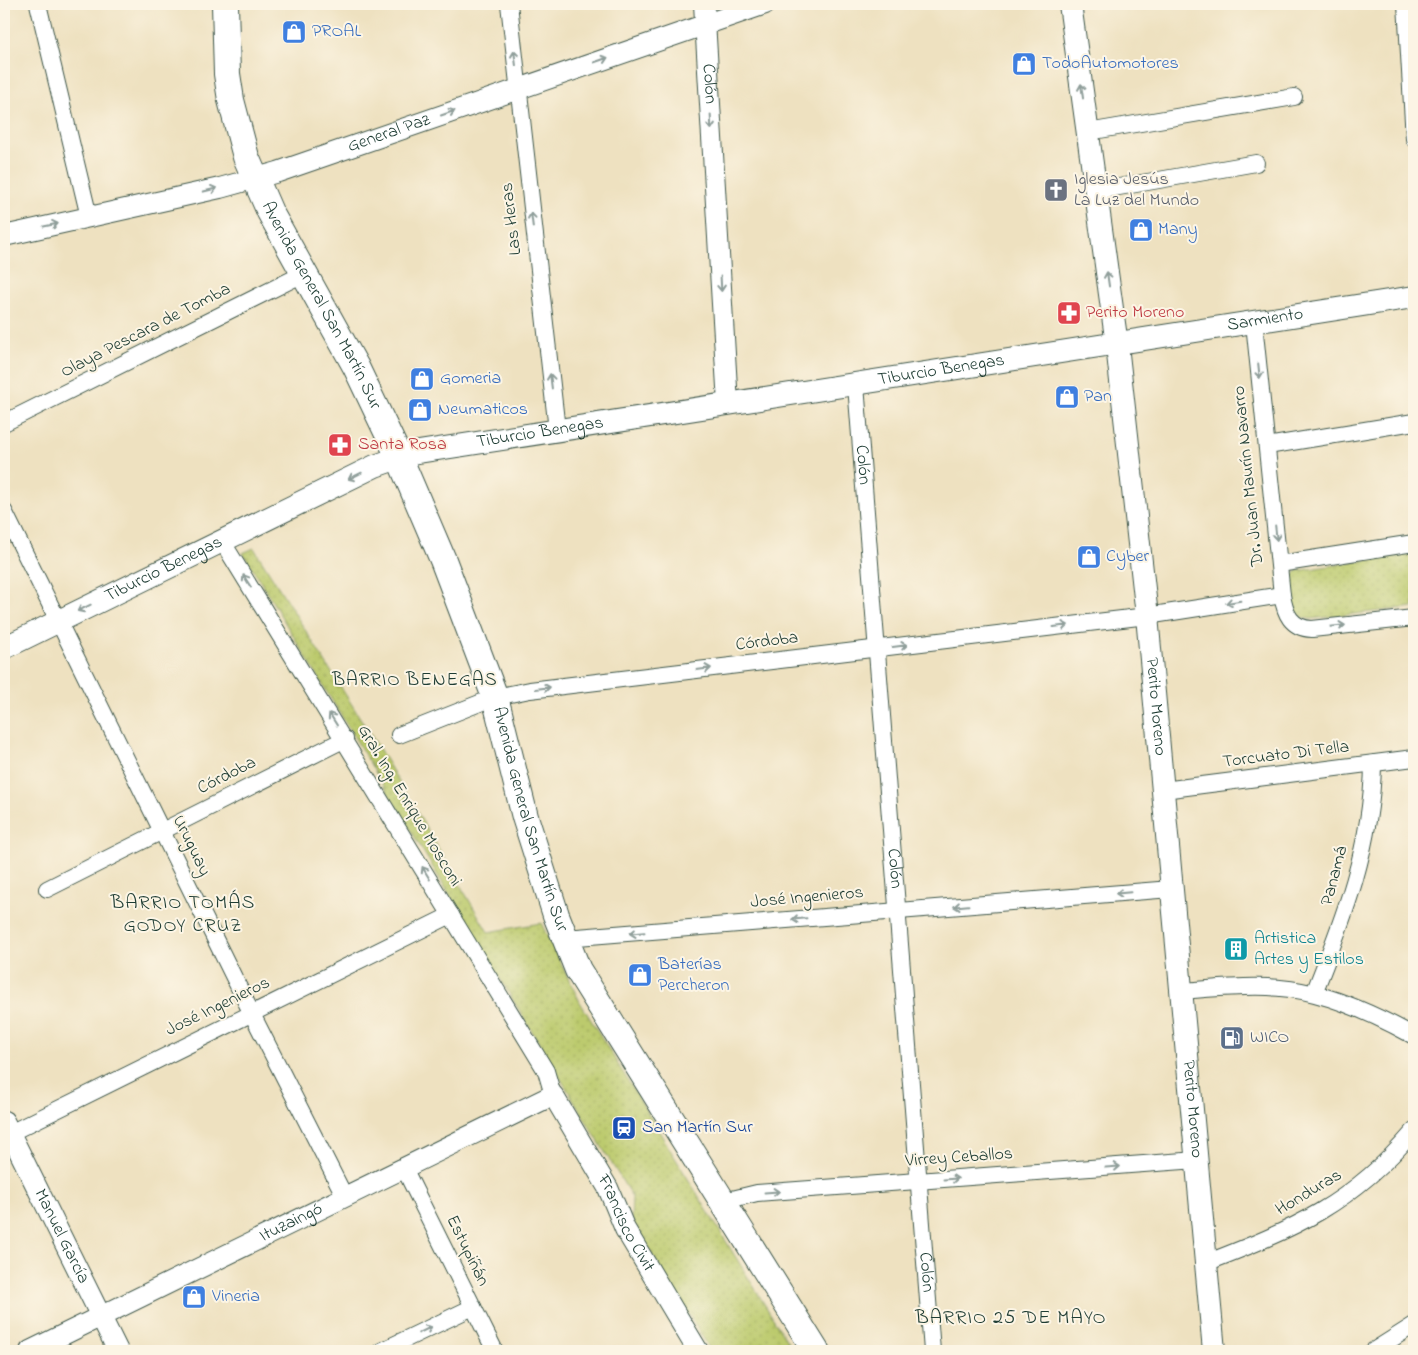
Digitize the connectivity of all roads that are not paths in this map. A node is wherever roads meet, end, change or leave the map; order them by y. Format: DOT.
graph roads {
  1 [pos="38,4"];
  2 [pos="225,4"];
  3 [pos="509,4"];
  4 [pos="704,4"];
  5 [pos="765,4"];
  6 [pos="1070,4"];
  7 [pos="1406,4"];
  8 [pos="705,25"];
  9 [pos="519,88"];
  10 [pos="1294,97"];
  11 [pos="1088,132"];
  12 [pos="1414,139"];
  13 [pos="1256,163"];
  14 [pos="254,179"];
  15 [pos="1096,191"];
  16 [pos="89,217"];
  17 [pos="4,236"];
  18 [pos="305,273"];
  19 [pos="1414,297"];
  20 [pos="1254,323"];
  21 [pos="1117,345"];
  22 [pos="856,385"];
  23 [pos="728,404"];
  24 [pos="1414,422"];
  25 [pos="4,424"];
  26 [pos="557,430"];
  27 [pos="1267,446"];
  28 [pos="399,457"];
  29 [pos="4,511"];
  30 [pos="222,541"];
  31 [pos="1414,543"];
  32 [pos="1279,564"];
  33 [pos="1282,595"];
  34 [pos="1147,616"];
  35 [pos="1414,618"];
  36 [pos="58,621"];
  37 [pos="4,648"];
  38 [pos="876,649"];
  39 [pos="495,697"];
  40 [pos="399,735"];
  41 [pos="345,739"];
  42 [pos="1414,758"];
  43 [pos="1373,764"];
  44 [pos="1163,790"];
  45 [pos="162,832"];
  46 [pos="47,888"];
  47 [pos="1171,889"];
  48 [pos="897,911"];
  49 [pos="451,915"];
  50 [pos="565,938"];
  51 [pos="1180,991"];
  52 [pos="1314,994"];
  53 [pos="251,1012"];
  54 [pos="1414,1036"];
  55 [pos="553,1095"];
  56 [pos="6,1130"];
  57 [pos="1414,1131"];
  58 [pos="1197,1160"];
  59 [pos="404,1168"];
  60 [pos="918,1181"];
  61 [pos="345,1197"];
  62 [pos="724,1201"];
  63 [pos="1206,1263"];
  64 [pos="472,1307"];
  65 [pos="100,1316"];
  66 [pos="1414,1325"];
  67 [pos="30,1351"];
  68 [pos="118,1351"];
  69 [pos="381,1351"];
  70 [pos="495,1351"];
  71 [pos="698,1351"];
  72 [pos="816,1351"];
  73 [pos="932,1351"];
  74 [pos="1214,1351"];
  75 [pos="1373,1351"];
  1 -- 16 [label="street"];
  2 -- 14 [label="main road, Avenida General San Martín Sur"];
  9 -- 3 [label="street, Las Heras, one-way"];
  4 -- 8 [label="street, Colón"];
  5 -- 8 [label="street, General Paz"];
  11 -- 6 [label="main road, Perito Moreno, one-way"];
  7 -- 12 [label="street"];
  9 -- 8 [label="street, General Paz, one-way"];
  8 -- 23 [label="street, Colón, one-way"];
  14 -- 9 [label="street, General Paz, one-way"];
  26 -- 9 [label="street, Las Heras, one-way"];
  10 -- 11 [label="street"];
  11 -- 15 [label="main road, Perito Moreno"];
  13 -- 15 [label="street"];
  16 -- 14 [label="street, General Paz, one-way"];
  14 -- 18 [label="main road, Avenida General San Martín Sur"];
  21 -- 15 [label="main road, Perito Moreno, one-way"];
  17 -- 16 [label="street, General Paz, one-way"];
  18 -- 25 [label="street, Olaya Pescara de Tomba"];
  18 -- 28 [label="main road, Avenida General San Martín Sur"];
  19 -- 20 [label="main road, Sarmiento"];
  20 -- 21 [label="main road, Sarmiento"];
  20 -- 27 [label="street, Dr. Juan Maurín Navarro, one-way"];
  21 -- 22 [label="main road, Tiburcio Benegas"];
  21 -- 34 [label="main road, Perito Moreno"];
  22 -- 23 [label="main road, Tiburcio Benegas"];
  22 -- 38 [label="street, Colón"];
  23 -- 26 [label="main road, Tiburcio Benegas"];
  24 -- 27 [label="street"];
  26 -- 28 [label="main road, Tiburcio Benegas"];
  27 -- 32 [label="street, Dr. Juan Maurín Navarro, one-way"];
  28 -- 30 [label="main road, Tiburcio Benegas, one-way"];
  28 -- 39 [label="main road, Avenida General San Martín Sur"];
  29 -- 36 [label="street, Uruguay"];
  30 -- 36 [label="main road, Tiburcio Benegas, one-way"];
  41 -- 30 [label="street, Gral. Ing. Enrique Mosconi, one-way"];
  31 -- 32 [label="street"];
  32 -- 33 [label="street, Dr. Juan Maurín Navarro"];
  33 -- 34 [label="street, Córdoba, one-way"];
  33 -- 35 [label="street, Dr. Juan Maurín Navarro, one-way"];
  38 -- 34 [label="street, Córdoba, one-way"];
  34 -- 44 [label="main road, Perito Moreno"];
  36 -- 37 [label="main road, Tiburcio Benegas"];
  36 -- 45 [label="street, Uruguay"];
  39 -- 38 [label="street, Córdoba, one-way"];
  38 -- 48 [label="street, Colón"];
  39 -- 40 [label="street, Córdoba"];
  39 -- 50 [label="main road, Avenida General San Martín Sur"];
  41 -- 45 [label="street, Córdoba"];
  49 -- 41 [label="street, Gral. Ing. Enrique Mosconi, one-way"];
  42 -- 43 [label="street, Torcuato Di Tella"];
  43 -- 44 [label="street, Torcuato Di Tella"];
  43 -- 52 [label="street, Panamá"];
  44 -- 47 [label="main road, Perito Moreno"];
  45 -- 46 [label="street, Córdoba"];
  45 -- 53 [label="street, Uruguay"];
  47 -- 48 [label="street, José Ingenieros, one-way"];
  47 -- 51 [label="main road, Perito Moreno"];
  48 -- 50 [label="street, José Ingenieros, one-way"];
  48 -- 60 [label="street, Colón"];
  49 -- 53 [label="street, José Ingenieros"];
  49 -- 55 [label="street, Gral. Ing. Enrique Mosconi"];
  50 -- 62 [label="main road, Avenida General San Martín Sur"];
  51 -- 52 [label="street"];
  51 -- 58 [label="main road, Perito Moreno"];
  52 -- 54 [label="street"];
  53 -- 56 [label="street, José Ingenieros"];
  53 -- 61 [label="street, Uruguay"];
  55 -- 59 [label="street, Ituzaingó"];
  55 -- 71 [label="street, Francisco Civit"];
  56 -- 65 [label="street, Manuel García"];
  57 -- 63 [label="street, Honduras"];
  60 -- 58 [label="street, Virrey Ceballos, one-way"];
  58 -- 63 [label="main road, Perito Moreno"];
  59 -- 61 [label="street, Ituzaingó"];
  59 -- 64 [label="street, Estupiñán"];
  62 -- 60 [label="street, Virrey Ceballos, one-way"];
  60 -- 73 [label="street, Colón"];
  61 -- 65 [label="street, Ituzaingó"];
  62 -- 72 [label="main road, Avenida General San Martín Sur"];
  63 -- 74 [label="main road, Perito Moreno"];
  69 -- 64 [label="street, one-way"];
  64 -- 70 [label="street, Estupiñán"];
  65 -- 67 [label="street, Ituzaingó"];
  65 -- 68 [label="street, Manuel García"];
  66 -- 75 [label="street"];
}
